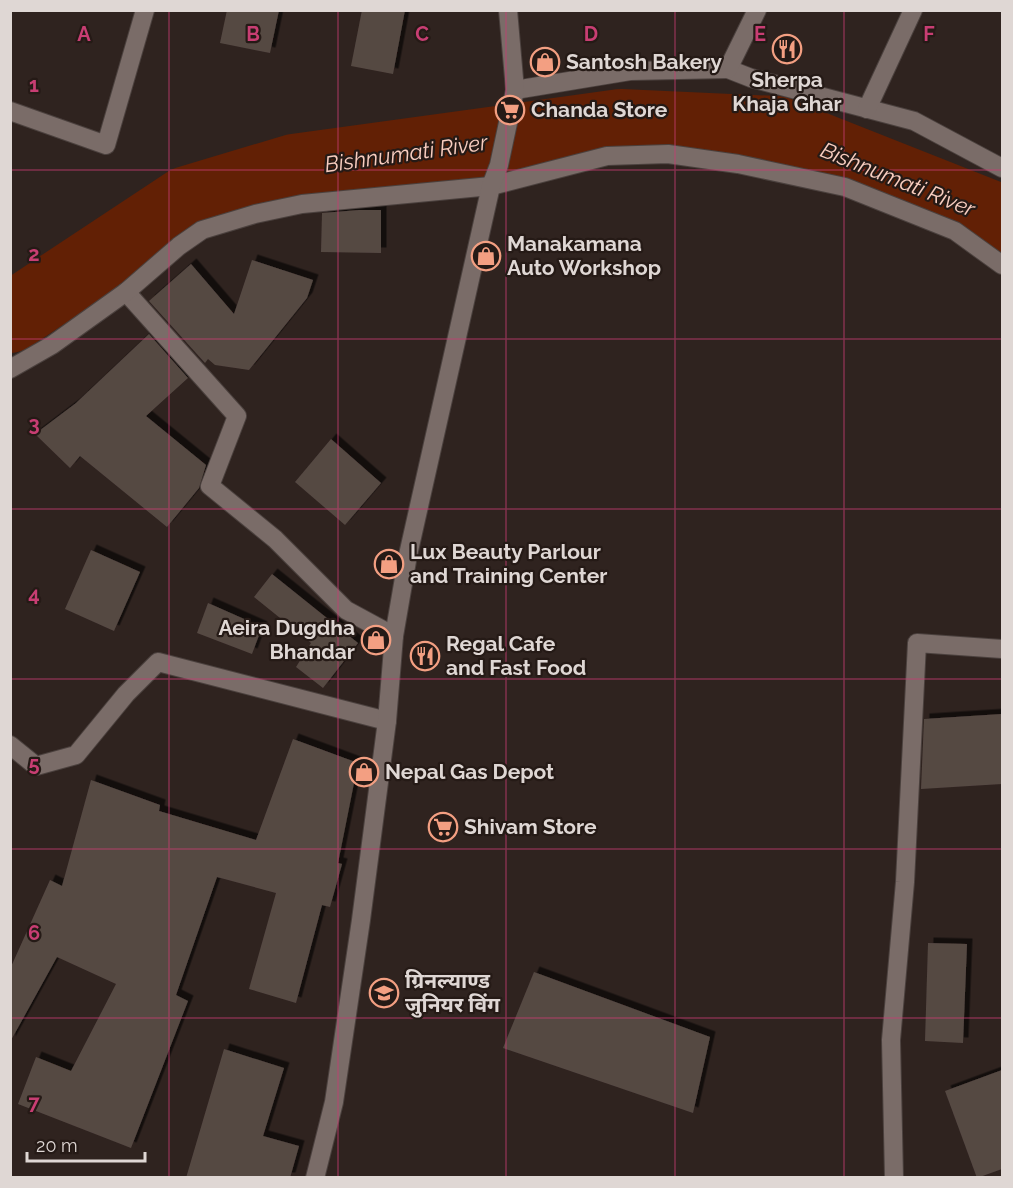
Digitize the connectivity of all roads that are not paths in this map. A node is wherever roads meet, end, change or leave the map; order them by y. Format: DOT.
graph roads {
  1 [pos="145,10"];
  2 [pos="508,10"];
  3 [pos="757,10"];
  4 [pos="913,10"];
  5 [pos="728,69"];
  6 [pos="513,96"];
  7 [pos="867,109"];
  8 [pos="10,111"];
  9 [pos="1002,168"];
  10 [pos="490,186"];
  11 [pos="1002,265"];
  12 [pos="126,292"];
  13 [pos="10,369"];
  14 [pos="394,636"];
  15 [pos="1002,649"];
  16 [pos="387,721"];
  17 [pos="10,745"];
  18 [pos="315,1178"];
  19 [pos="894,1178"];
  1 -- 8 [label="street"];
  2 -- 6 [label="street"];
  3 -- 5 [label="street"];
  4 -- 7 [label="street"];
  5 -- 6 [label="street"];
  5 -- 7 [label="street"];
  6 -- 10 [label="street"];
  7 -- 9 [label="street"];
  10 -- 11 [label="street"];
  10 -- 12 [label="street"];
  10 -- 14 [label="street"];
  12 -- 13 [label="street"];
  12 -- 14 [label="street"];
  14 -- 16 [label="street"];
  15 -- 19 [label="street"];
  16 -- 17 [label="street"];
  16 -- 18 [label="street"];
}
